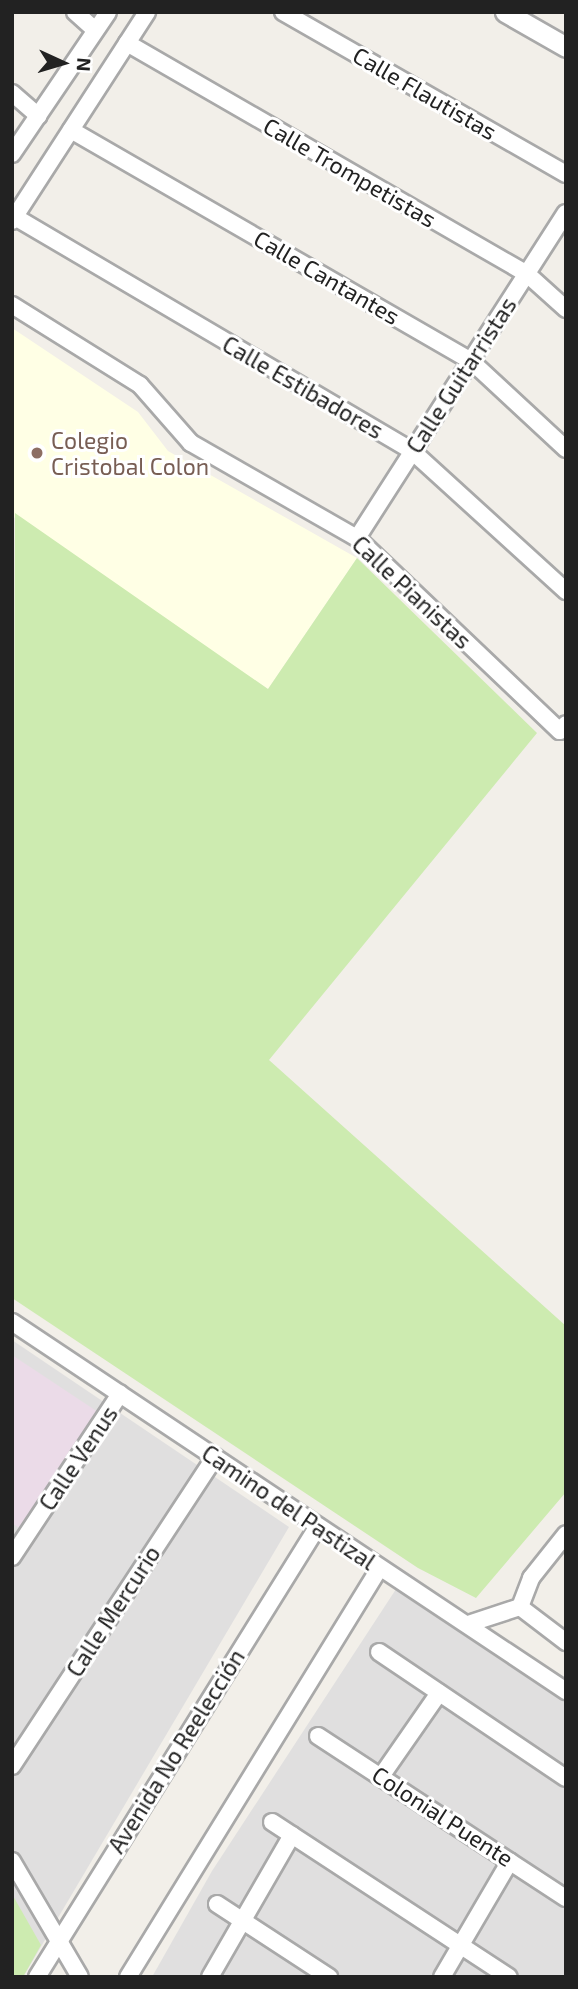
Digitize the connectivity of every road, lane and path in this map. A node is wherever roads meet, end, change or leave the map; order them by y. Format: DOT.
graph roads {
  1 [pos="75,12"];
  2 [pos="108,12"];
  3 [pos="147,12"];
  4 [pos="283,12"];
  5 [pos="505,12"];
  6 [pos="95,30"];
  7 [pos="127,44"];
  8 [pos="566,47"];
  9 [pos="12,93"];
  10 [pos="38,116"];
  11 [pos="71,130"];
  12 [pos="12,154"];
  13 [pos="566,174"];
  14 [pos="566,213"];
  15 [pos="13,219"];
  16 [pos="526,273"];
  17 [pos="12,305"];
  18 [pos="566,309"];
  19 [pos="470,360"];
  20 [pos="566,449"];
  21 [pos="411,450"];
  22 [pos="357,538"];
  23 [pos="566,591"];
  24 [pos="563,727"];
  25 [pos="12,1322"];
  26 [pos="120,1394"];
  27 [pos="215,1457"];
  28 [pos="318,1526"];
  29 [pos="566,1534"];
  30 [pos="12,1557"];
  31 [pos="380,1568"];
  32 [pos="520,1607"];
  33 [pos="468,1624"];
  34 [pos="566,1642"];
  35 [pos="379,1652"];
  36 [pos="566,1691"];
  37 [pos="439,1693"];
  38 [pos="318,1736"];
  39 [pos="12,1766"];
  40 [pos="382,1775"];
  41 [pos="566,1778"];
  42 [pos="272,1822"];
  43 [pos="292,1835"];
  44 [pos="12,1861"];
  45 [pos="510,1861"];
  46 [pos="566,1898"];
  47 [pos="216,1904"];
  48 [pos="242,1920"];
  49 [pos="59,1936"];
  50 [pos="461,1944"];
  51 [pos="325,1976"];
  52 [pos="37,1977"];
  53 [pos="80,1977"];
  54 [pos="128,1977"];
  55 [pos="210,1977"];
  56 [pos="442,1977"];
  57 [pos="509,1977"];
  1 -- 6 [label="street"];
  2 -- 6 [label="street"];
  3 -- 7 [label="street"];
  4 -- 13 [label="street, Calle Flautistas"];
  5 -- 8 [label="street"];
  6 -- 10 [label="street"];
  7 -- 11 [label="street"];
  7 -- 16 [label="street, Calle Trompetistas"];
  9 -- 10 [label="street"];
  10 -- 12 [label="street"];
  11 -- 15 [label="street"];
  11 -- 19 [label="street, Calle Cantantes"];
  14 -- 16 [label="street, Calle Guitarristas"];
  15 -- 21 [label="street, Calle Estibadores"];
  16 -- 18 [label="street, Calle Trompetistas"];
  16 -- 19 [label="street, Calle Guitarristas"];
  17 -- 22 [label="street, Calle Pianistas"];
  19 -- 20 [label="street, Calle Cantantes"];
  19 -- 21 [label="street, Calle Guitarristas"];
  21 -- 22 [label="street, Calle Guitarristas"];
  21 -- 23 [label="street, Calle Estibadores"];
  22 -- 24 [label="street, Calle Pianistas"];
  25 -- 26 [label="street, Camino del Pastizal"];
  26 -- 27 [label="street, Camino del Pastizal"];
  26 -- 30 [label="street, Calle Venus"];
  27 -- 28 [label="street, Camino del Pastizal"];
  27 -- 39 [label="street, Calle Mercurio"];
  28 -- 31 [label="street, Camino del Pastizal"];
  28 -- 49 [label="street, Avenida No Reelección"];
  29 -- 32 [label="street"];
  31 -- 33 [label="street, Camino del Pastizal"];
  31 -- 54 [label="street"];
  32 -- 33 [label="street"];
  32 -- 34 [label="street"];
  33 -- 36 [label="street, Camino del Pastizal"];
  35 -- 37 [label="street"];
  37 -- 40 [label="street"];
  37 -- 41 [label="street"];
  38 -- 40 [label="street, Colonial Puente"];
  40 -- 45 [label="street, Colonial Puente"];
  42 -- 43 [label="street"];
  43 -- 48 [label="street"];
  43 -- 50 [label="street"];
  44 -- 49 [label="street"];
  45 -- 46 [label="street, Colonial Puente"];
  45 -- 50 [label="street"];
  47 -- 48 [label="street"];
  48 -- 51 [label="street"];
  48 -- 55 [label="street"];
  49 -- 52 [label="street, Avenida No Reelección"];
  49 -- 53 [label="street"];
  50 -- 56 [label="street"];
  50 -- 57 [label="street"];
}
